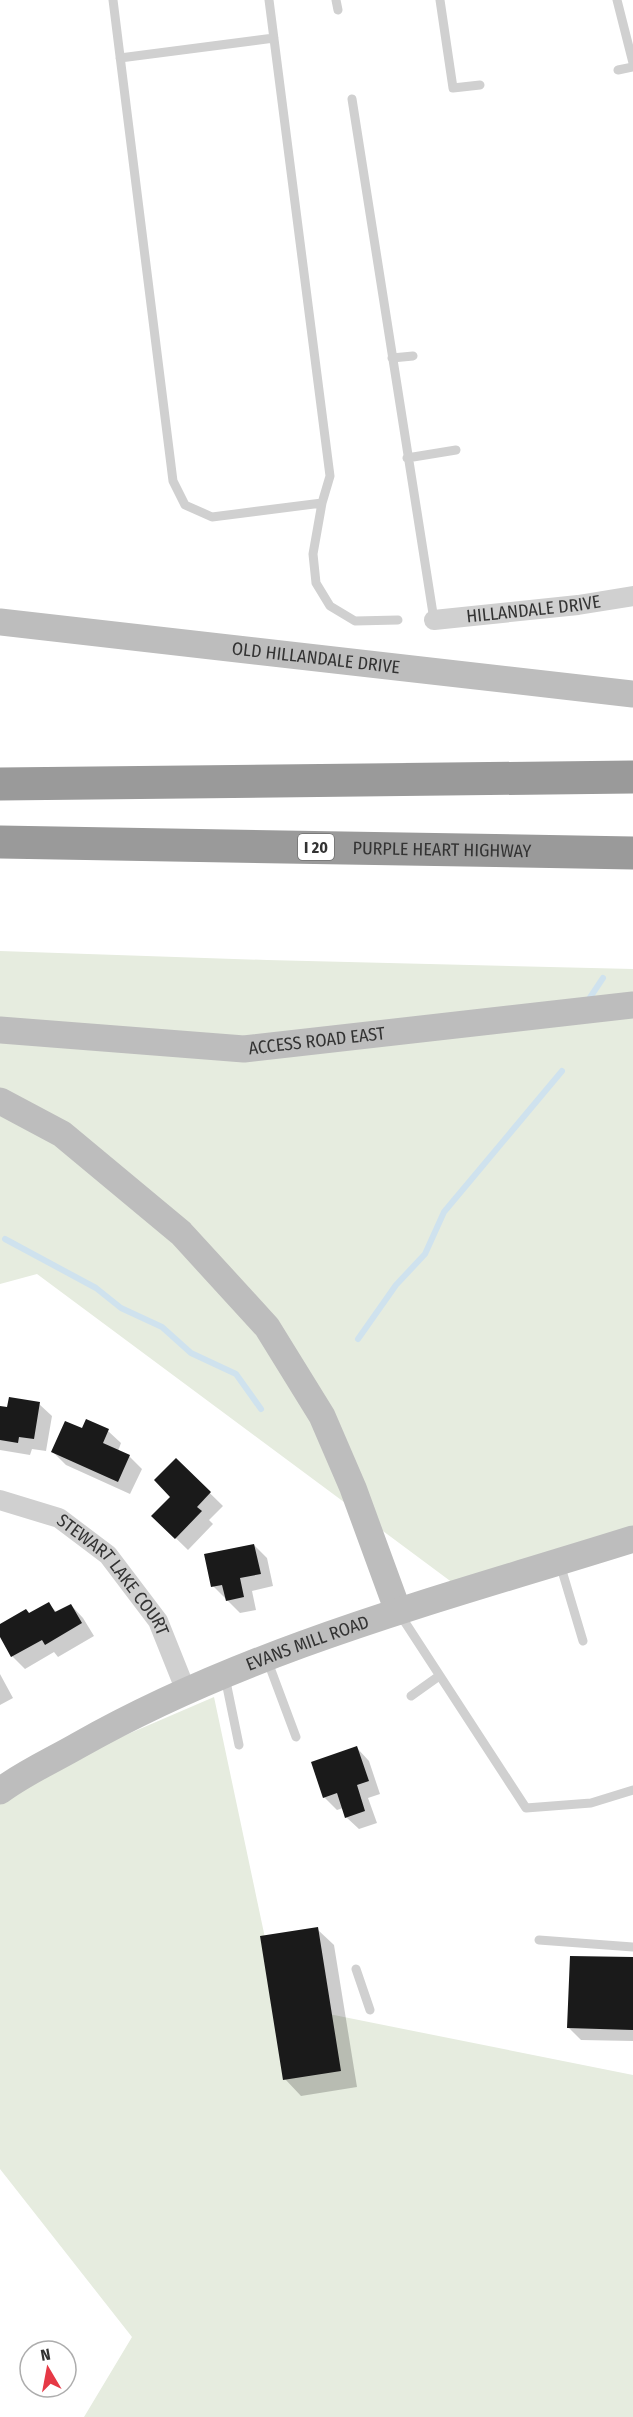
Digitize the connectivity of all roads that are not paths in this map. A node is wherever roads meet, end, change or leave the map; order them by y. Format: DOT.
graph roads {
  1 [pos="112,0"];
  2 [pos="269,0"];
  3 [pos="440,0"];
  4 [pos="617,0"];
  5 [pos="274,38"];
  6 [pos="120,58"];
  7 [pos="633,65"];
  8 [pos="618,70"];
  9 [pos="480,85"];
  10 [pos="352,99"];
  11 [pos="413,356"];
  12 [pos="392,358"];
  13 [pos="456,450"];
  14 [pos="407,458"];
  15 [pos="322,503"];
  16 [pos="633,596"];
  17 [pos="398,620"];
  18 [pos="434,620"];
  19 [pos="0,622"];
  20 [pos="633,694"];
  21 [pos="633,777"];
  22 [pos="0,784"];
  23 [pos="0,842"];
  24 [pos="633,853"];
  25 [pos="633,1005"];
  26 [pos="0,1030"];
  27 [pos="0,1101"];
  28 [pos="0,1500"];
  29 [pos="633,1539"];
  30 [pos="560,1562"];
  31 [pos="398,1611"];
  32 [pos="583,1641"];
  33 [pos="266,1657"];
  34 [pos="225,1674"];
  35 [pos="439,1676"];
  36 [pos="186,1691"];
  37 [pos="411,1696"];
  38 [pos="297,1737"];
  39 [pos="239,1745"];
  40 [pos="633,1790"];
  41 [pos="0,1791"];
  42 [pos="539,1940"];
  43 [pos="633,1947"];
  44 [pos="356,1969"];
  45 [pos="370,2010"];
  1 -- 6 [label="lane"];
  2 -- 5 [label="lane"];
  3 -- 9 [label="lane"];
  4 -- 7 [label="lane"];
  5 -- 6 [label="lane"];
  5 -- 15 [label="lane"];
  6 -- 15 [label="lane"];
  7 -- 8 [label="lane"];
  10 -- 12 [label="lane"];
  11 -- 12 [label="lane"];
  12 -- 14 [label="lane"];
  13 -- 14 [label="lane"];
  14 -- 18 [label="lane"];
  15 -- 17 [label="lane"];
  16 -- 18 [label="street, HILLANDALE DRIVE"];
  19 -- 20 [label="main road, OLD HILLANDALE DRIVE"];
  21 -- 22 [label="highway"];
  23 -- 24 [label="highway, PURPLE HEART HIGHWAY / I 20"];
  25 -- 26 [label="main road, ACCESS ROAD EAST"];
  27 -- 31 [label="main road"];
  28 -- 36 [label="street, STEWART LAKE COURT"];
  29 -- 30 [label="main road, EVANS MILL ROAD"];
  30 -- 31 [label="main road, EVANS MILL ROAD"];
  30 -- 32 [label="lane"];
  31 -- 33 [label="main road, EVANS MILL ROAD"];
  31 -- 35 [label="lane"];
  33 -- 34 [label="main road, EVANS MILL ROAD"];
  33 -- 38 [label="lane"];
  34 -- 36 [label="main road, EVANS MILL ROAD"];
  34 -- 39 [label="lane"];
  35 -- 37 [label="lane"];
  35 -- 40 [label="lane"];
  36 -- 41 [label="main road, EVANS MILL ROAD"];
  42 -- 43 [label="lane"];
  44 -- 45 [label="lane"];
}
